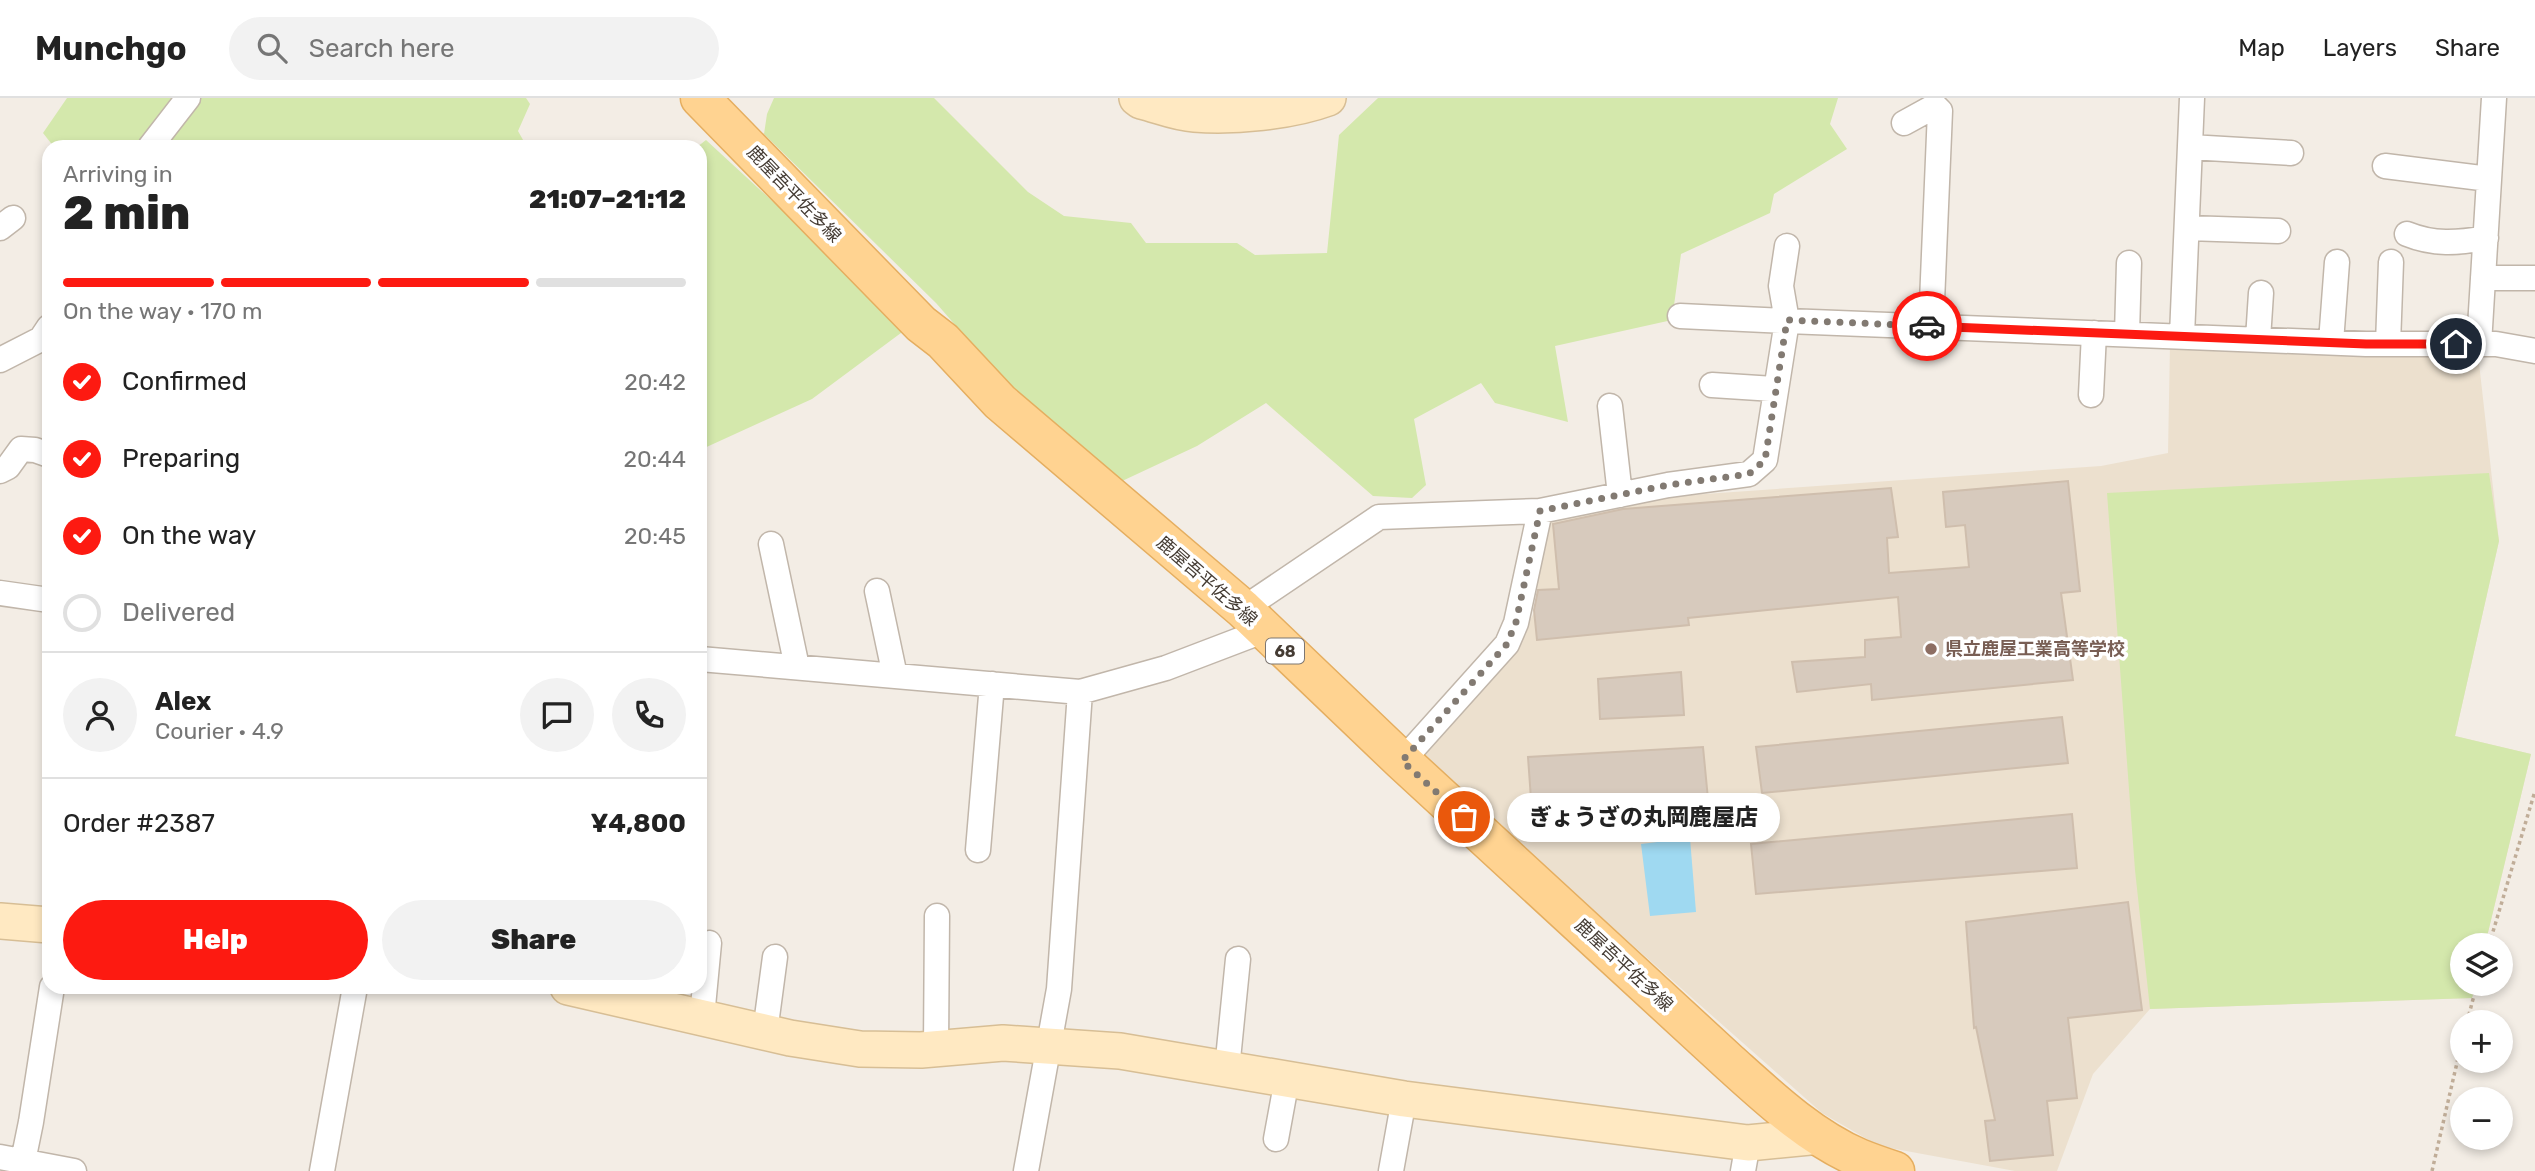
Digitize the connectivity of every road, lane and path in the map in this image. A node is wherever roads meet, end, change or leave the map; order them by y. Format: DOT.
graph roads {
  1 [pos="188,98"];
  2 [pos="700,98"];
  3 [pos="1137,98"];
  4 [pos="1328,98"];
  5 [pos="2192,98"];
  6 [pos="2494,98"];
  7 [pos="1904,123"];
  8 [pos="155,140"];
  9 [pos="2190,147"];
  10 [pos="2291,153"];
  11 [pos="2385,166"];
  12 [pos="2489,179"];
  13 [pos="2187,228"];
  14 [pos="2278,231"];
  15 [pos="2407,234"];
  16 [pos="2486,237"];
  17 [pos="1787,246"];
  18 [pos="2337,262"];
  19 [pos="2391,262"];
  20 [pos="2129,263"];
  21 [pos="2483,278"];
  22 [pos="2535,278"];
  23 [pos="2261,293"];
  24 [pos="1680,316"];
  25 [pos="1787,320"];
  26 [pos="1931,326"];
  27 [pos="2094,333"];
  28 [pos="2127,334"];
  29 [pos="2182,336"];
  30 [pos="42,338"];
  31 [pos="2258,339"];
  32 [pos="2331,342"];
  33 [pos="2388,344"];
  34 [pos="2479,344"];
  35 [pos="2535,351"];
  36 [pos="1,356"];
  37 [pos="1712,385"];
  38 [pos="1774,389"];
  39 [pos="2091,396"];
  40 [pos="1610,406"];
  41 [pos="42,452"];
  42 [pos="0,471"];
  43 [pos="1620,495"];
  44 [pos="1540,511"];
  45 [pos="771,544"];
  46 [pos="877,591"];
  47 [pos="0,593"];
  48 [pos="42,599"];
  49 [pos="1253,620"];
  50 [pos="707,660"];
  51 [pos="797,667"];
  52 [pos="895,676"];
  53 [pos="992,684"];
  54 [pos="1080,692"];
  55 [pos="1402,761"];
  56 [pos="2535,791"];
  57 [pos="978,850"];
  58 [pos="937,916"];
  59 [pos="0,921"];
  60 [pos="42,924"];
  61 [pos="2492,933"];
  62 [pos="709,943"];
  63 [pos="775,957"];
  64 [pos="1238,959"];
  65 [pos="707,964"];
  66 [pos="51,994"];
  67 [pos="354,994"];
  68 [pos="599,994"];
  69 [pos="704,994"];
  70 [pos="702,1017"];
  71 [pos="765,1032"];
  72 [pos="1049,1046"];
  73 [pos="936,1048"];
  74 [pos="1227,1069"];
  75 [pos="2455,1073"];
  76 [pos="1287,1079"];
  77 [pos="1404,1098"];
  78 [pos="1819,1136"];
  79 [pos="1276,1139"];
  80 [pos="1746,1157"];
  81 [pos="15,1163"];
  82 [pos="74,1171"];
  83 [pos="321,1171"];
  84 [pos="1026,1171"];
  85 [pos="1391,1171"];
  86 [pos="1895,1171"];
  87 [pos="2432,1171"];
  1 -- 8 [label="street"];
  2 -- 49 [label="main road, 鹿屋吾平佐多線 / 68"];
  3 -- 4 [label="street"];
  5 -- 9 [label="street"];
  6 -- 12 [label="street"];
  7 -- 26 [label="street"];
  9 -- 10 [label="street"];
  9 -- 13 [label="street"];
  11 -- 12 [label="street"];
  12 -- 16 [label="street"];
  13 -- 14 [label="street"];
  13 -- 29 [label="street"];
  15 -- 16 [label="street"];
  16 -- 21 [label="street"];
  17 -- 25 [label="street"];
  18 -- 32 [label="street"];
  19 -- 33 [label="street"];
  20 -- 28 [label="street"];
  21 -- 22 [label="street"];
  21 -- 34 [label="street"];
  23 -- 31 [label="street"];
  24 -- 25 [label="street"];
  25 -- 26 [label="street"];
  25 -- 38 [label="street"];
  26 -- 27 [label="street"];
  27 -- 28 [label="street"];
  27 -- 39 [label="street"];
  28 -- 29 [label="street"];
  29 -- 31 [label="street"];
  30 -- 36 [label="street"];
  31 -- 32 [label="street"];
  32 -- 33 [label="street"];
  33 -- 34 [label="street"];
  34 -- 35 [label="street"];
  37 -- 38 [label="street"];
  38 -- 43 [label="street"];
  40 -- 43 [label="street"];
  41 -- 42 [label="street"];
  43 -- 44 [label="street"];
  44 -- 49 [label="street"];
  44 -- 55 [label="street"];
  45 -- 51 [label="street"];
  46 -- 52 [label="street"];
  47 -- 48 [label="street"];
  49 -- 54 [label="street"];
  49 -- 55 [label="main road, 鹿屋吾平佐多線 / 68"];
  50 -- 51 [label="street"];
  51 -- 52 [label="street"];
  52 -- 53 [label="street"];
  53 -- 54 [label="street"];
  53 -- 57 [label="street"];
  54 -- 72 [label="street"];
  55 -- 78 [label="main road, 鹿屋吾平佐多線 / 68"];
  56 -- 61 [label="path"];
  58 -- 73 [label="street"];
  59 -- 60 [label="street"];
  62 -- 65 [label="street"];
  63 -- 71 [label="street"];
  64 -- 74 [label="street"];
  66 -- 81 [label="street"];
  67 -- 83 [label="street"];
  68 -- 70 [label="street"];
  69 -- 70 [label="street"];
  70 -- 71 [label="street"];
  71 -- 73 [label="street"];
  72 -- 73 [label="street"];
  72 -- 74 [label="street"];
  72 -- 84 [label="street"];
  74 -- 76 [label="street"];
  75 -- 87 [label="path"];
  76 -- 77 [label="street"];
  76 -- 79 [label="street"];
  77 -- 80 [label="street"];
  77 -- 85 [label="street"];
  78 -- 80 [label="street"];
  78 -- 86 [label="main road, 鹿屋吾平佐多線 / 68"];
  81 -- 82 [label="street"];
}
